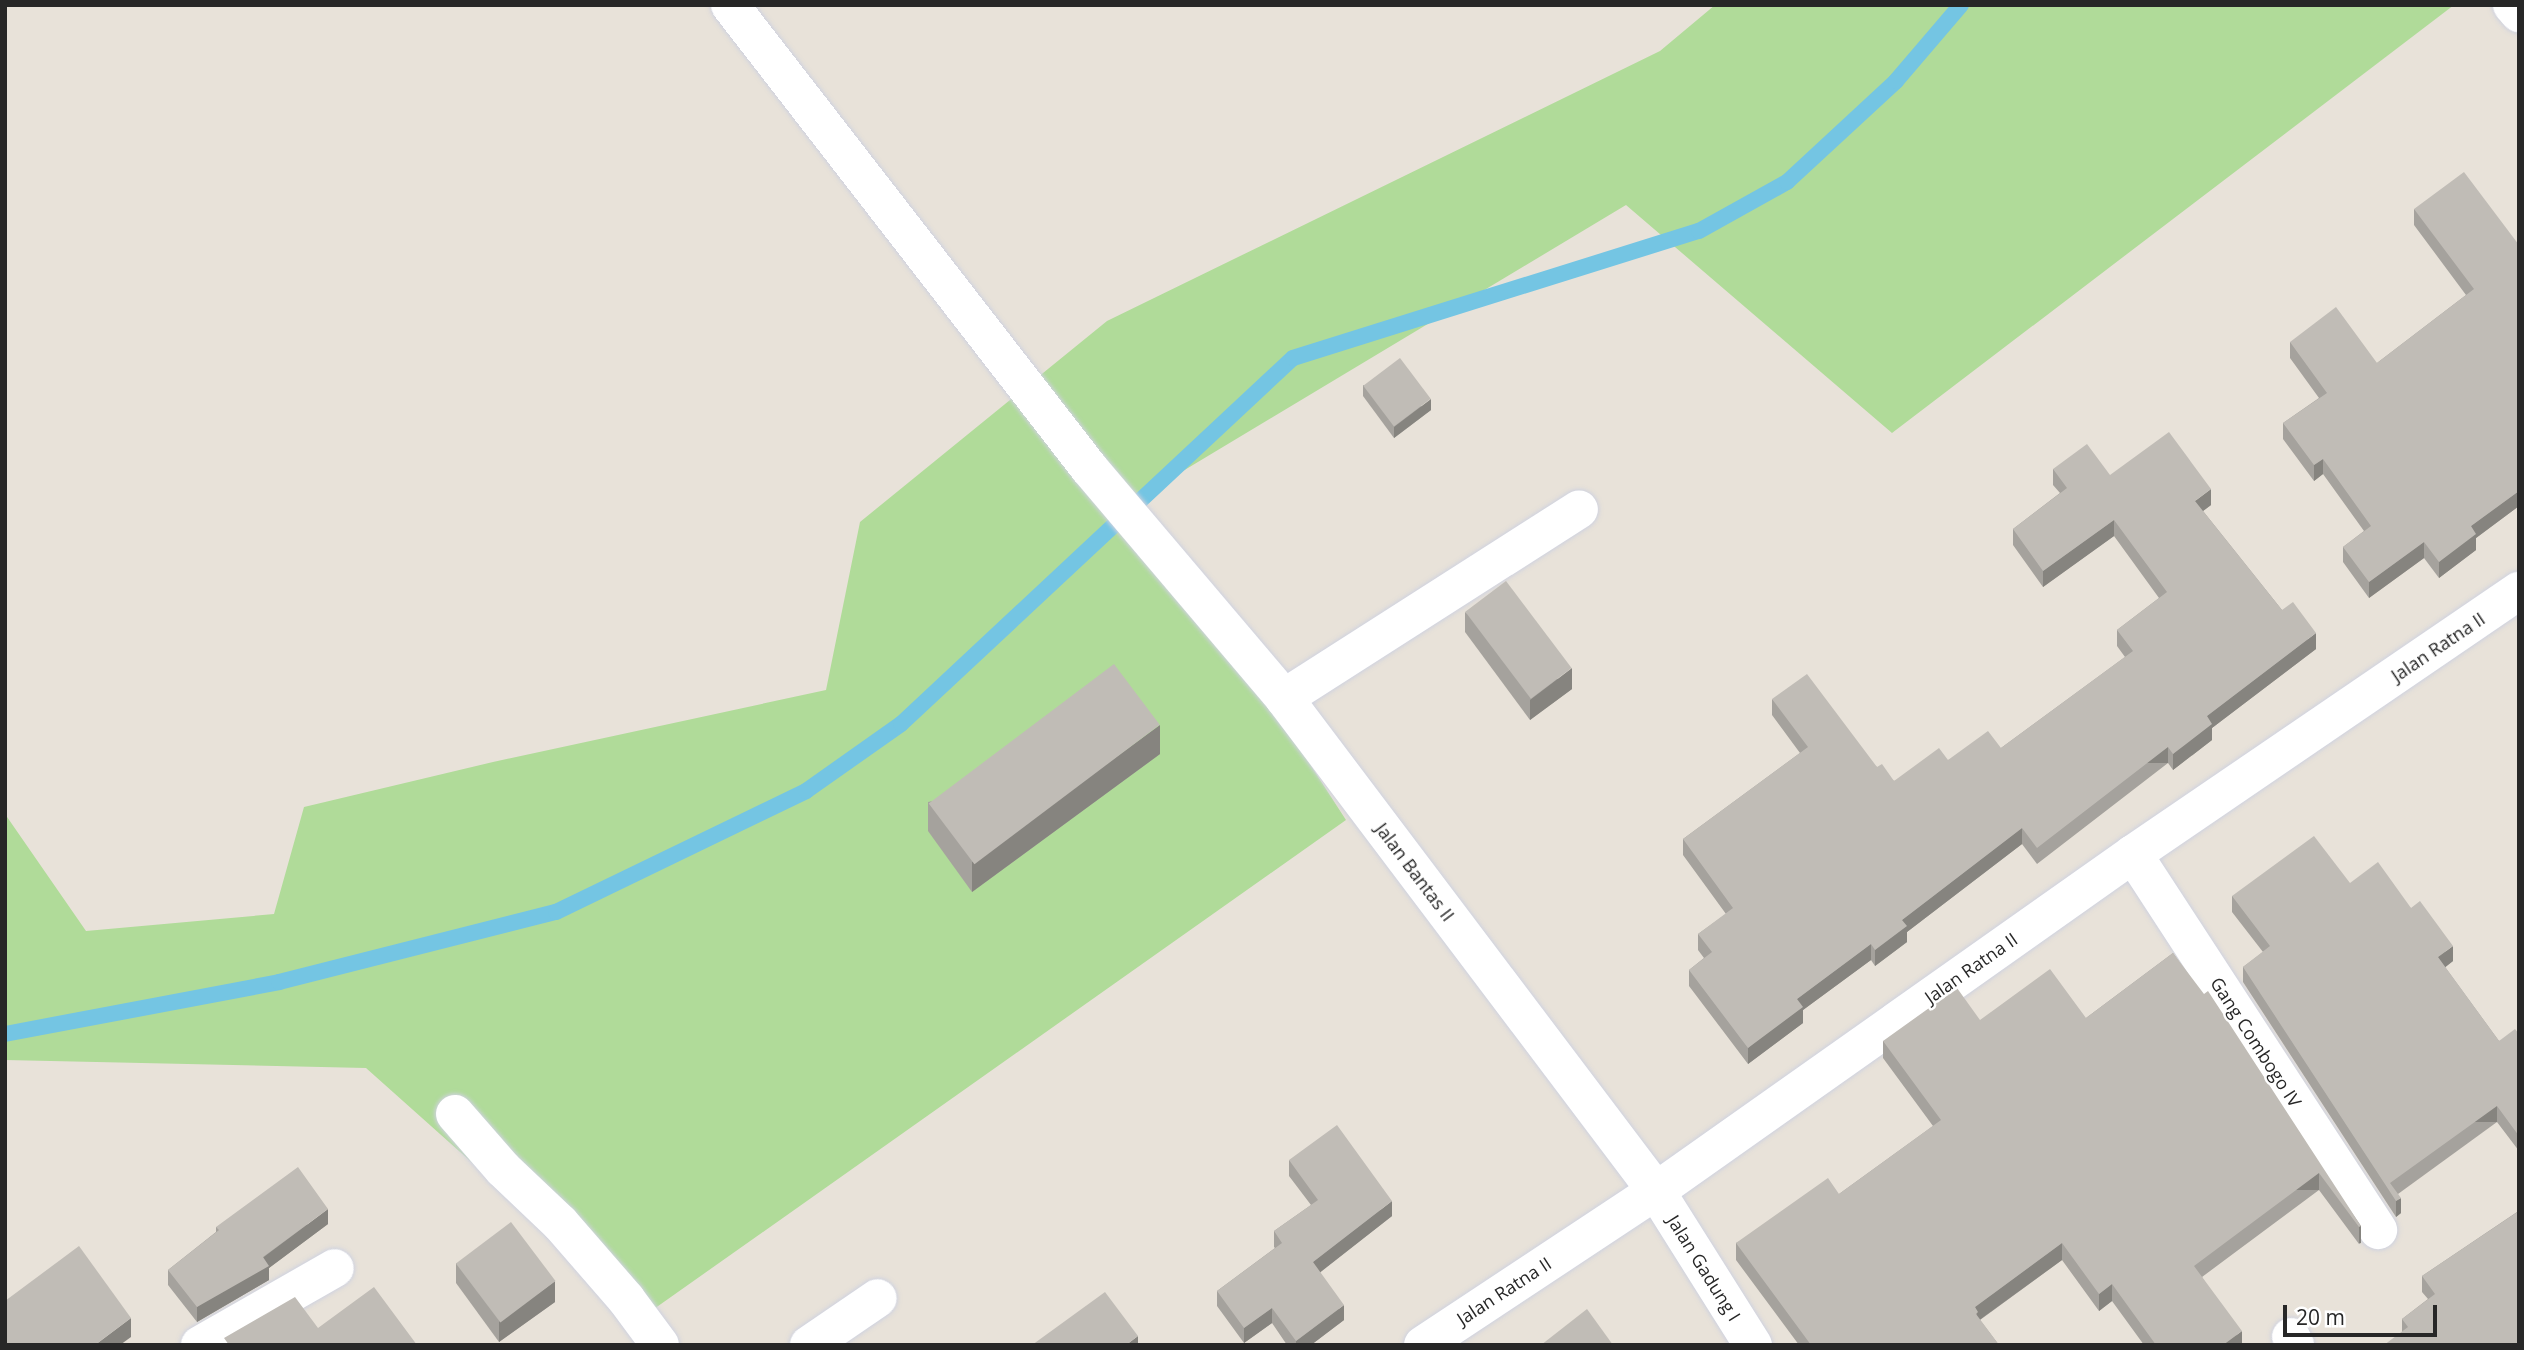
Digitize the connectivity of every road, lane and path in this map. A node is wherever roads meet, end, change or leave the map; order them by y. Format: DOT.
graph roads {
  1 [pos="730,5"];
  2 [pos="2512,5"];
  3 [pos="2519,13"];
  4 [pos="1579,509"];
  5 [pos="2519,591"];
  6 [pos="1284,698"];
  7 [pos="2133,854"];
  8 [pos="455,1114"];
  9 [pos="1656,1191"];
  10 [pos="2378,1230"];
  11 [pos="335,1268"];
  12 [pos="878,1298"];
  13 [pos="200,1345"];
  14 [pos="660,1345"];
  15 [pos="809,1345"];
  16 [pos="1423,1345"];
  17 [pos="1753,1345"];
  1 -- 6 [label="street, Jalan Bantas II"];
  2 -- 3 [label="street"];
  4 -- 6 [label="street"];
  5 -- 7 [label="street, Jalan Ratna II"];
  6 -- 9 [label="street, Jalan Bantas II"];
  7 -- 9 [label="street, Jalan Ratna II"];
  7 -- 10 [label="street, Gang Combogo IV"];
  8 -- 14 [label="street"];
  9 -- 16 [label="street, Jalan Ratna II"];
  9 -- 17 [label="street, Jalan Gadung I"];
  11 -- 13 [label="street"];
  12 -- 15 [label="street"];
}
